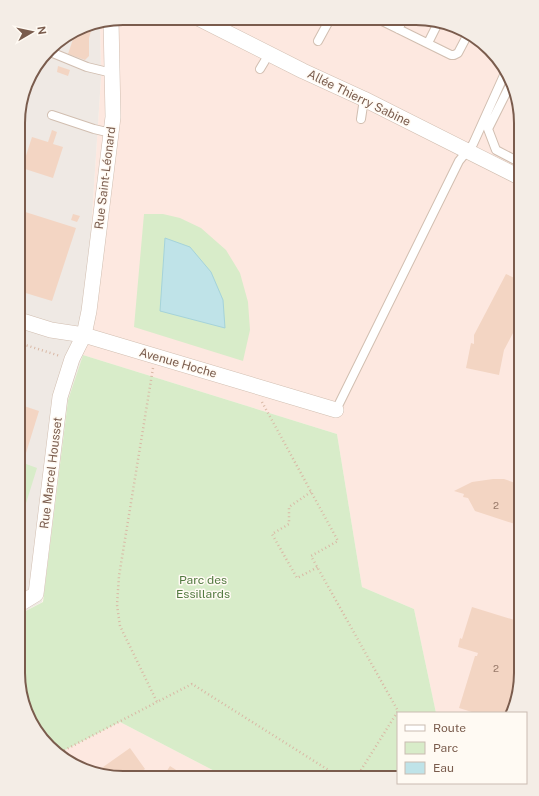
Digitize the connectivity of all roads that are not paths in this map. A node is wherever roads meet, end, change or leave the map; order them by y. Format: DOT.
graph roads {
  1 [pos="212,25"];
  2 [pos="327,25"];
  3 [pos="390,25"];
  4 [pos="400,25"];
  5 [pos="111,26"];
  6 [pos="435,27"];
  7 [pos="398,29"];
  8 [pos="466,38"];
  9 [pos="318,41"];
  10 [pos="428,43"];
  11 [pos="54,53"];
  12 [pos="268,54"];
  13 [pos="260,69"];
  14 [pos="112,72"];
  15 [pos="503,77"];
  16 [pos="508,89"];
  17 [pos="364,99"];
  18 [pos="52,115"];
  19 [pos="361,119"];
  20 [pos="111,133"];
  21 [pos="466,151"];
  22 [pos="514,159"];
  23 [pos="514,175"];
  24 [pos="25,322"];
  25 [pos="84,335"];
  26 [pos="336,410"];
  27 [pos="25,601"];
  1 -- 12 [label="street, Allée Thierry Sabine"];
  2 -- 9 [label="lane"];
  3 -- 7 [label="lane"];
  4 -- 7 [label="lane"];
  5 -- 14 [label="street, Rue Saint-Léonard"];
  6 -- 10 [label="lane"];
  7 -- 10 [label="lane"];
  8 -- 10 [label="lane"];
  11 -- 14 [label="lane"];
  12 -- 13 [label="lane"];
  12 -- 17 [label="street, Allée Thierry Sabine"];
  14 -- 20 [label="street, Rue Saint-Léonard"];
  15 -- 21 [label="lane"];
  16 -- 22 [label="lane"];
  17 -- 19 [label="lane"];
  17 -- 21 [label="street, Allée Thierry Sabine"];
  18 -- 20 [label="lane"];
  20 -- 25 [label="street, Rue Saint-Léonard"];
  21 -- 23 [label="street, Allée Thierry Sabine"];
  21 -- 26 [label="lane"];
  24 -- 25 [label="street, Avenue Hoche"];
  25 -- 26 [label="street, Avenue Hoche"];
  25 -- 27 [label="street, Rue Marcel Housset"];
}
